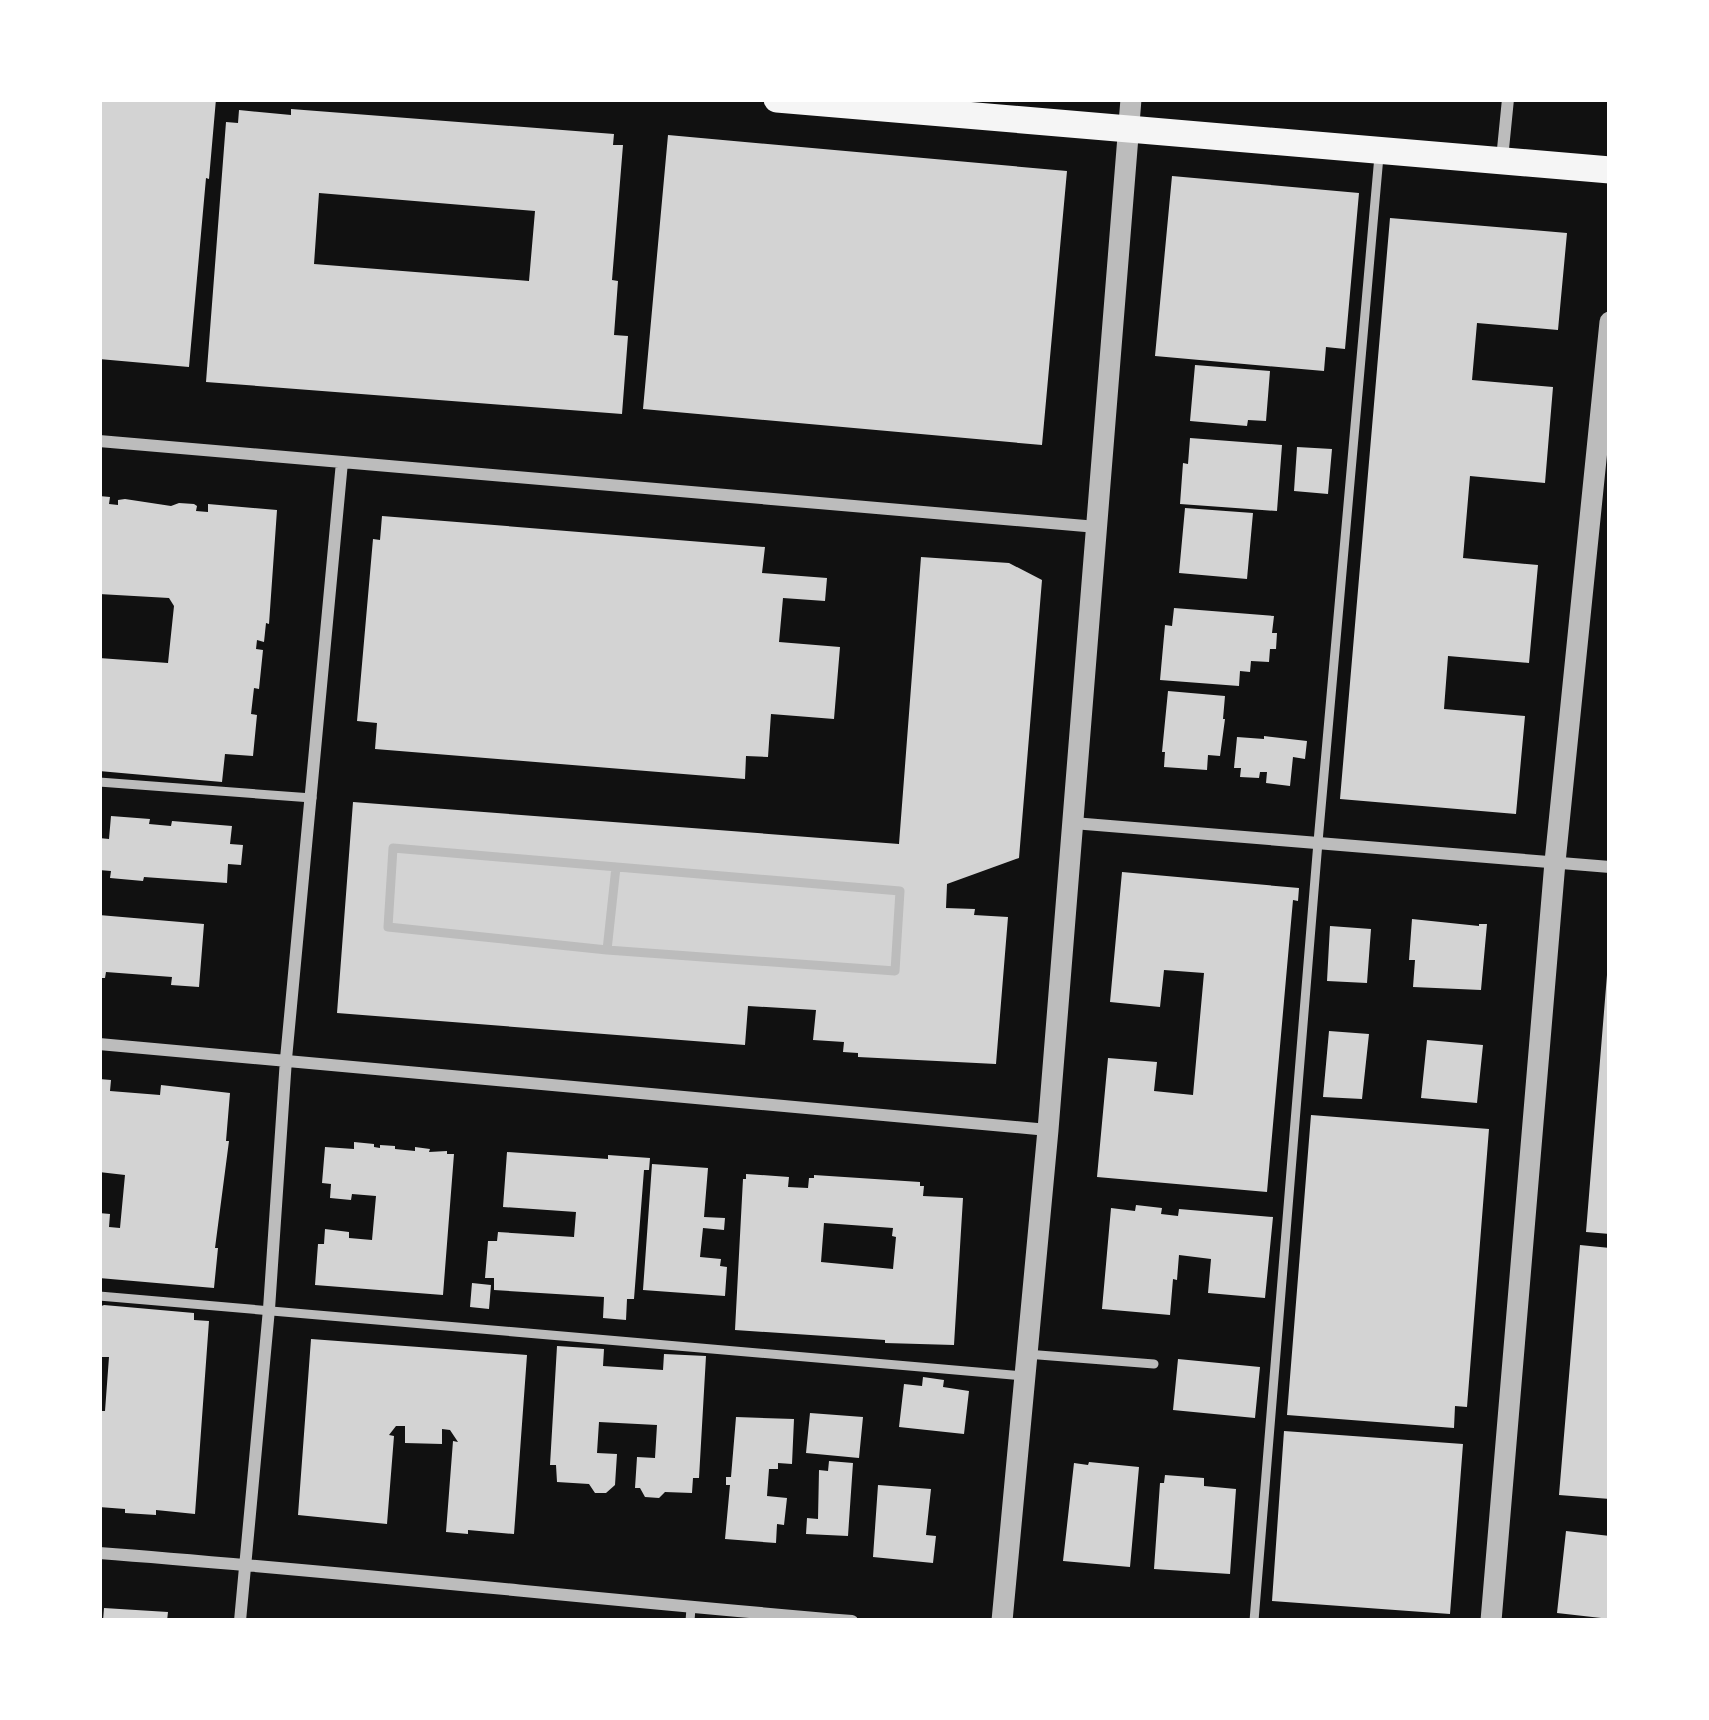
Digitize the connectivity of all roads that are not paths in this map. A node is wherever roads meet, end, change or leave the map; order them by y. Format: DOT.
graph roads {
  1 [pos="782,99"];
  2 [pos="1131,99"];
  3 [pos="1508,99"];
  4 [pos="895,104"];
  5 [pos="1128,130"];
  6 [pos="1380,152"];
  7 [pos="1502,161"];
  8 [pos="1610,170"];
  9 [pos="1610,322"];
  10 [pos="99,441"];
  11 [pos="342,462"];
  12 [pos="1098,527"];
  13 [pos="99,782"];
  14 [pos="312,798"];
  15 [pos="1073,823"];
  16 [pos="1318,842"];
  17 [pos="1555,862"];
  18 [pos="616,866"];
  19 [pos="1610,867"];
  20 [pos="608,950"];
  21 [pos="99,1044"];
  22 [pos="286,1059"];
  23 [pos="1048,1130"];
  24 [pos="99,1295"];
  25 [pos="268,1309"];
  26 [pos="1154,1364"];
  27 [pos="1025,1365"];
  28 [pos="99,1553"];
  29 [pos="244,1564"];
  30 [pos="690,1614"];
  31 [pos="745,1617"];
  32 [pos="240,1621"];
  33 [pos="851,1621"];
  34 [pos="1002,1621"];
  35 [pos="1254,1621"];
  36 [pos="1491,1621"];
  1 -- 4 [label="main road"];
  2 -- 5 [label="street"];
  3 -- 7 [label="street"];
  4 -- 5 [label="main road"];
  5 -- 6 [label="main road"];
  5 -- 12 [label="street"];
  6 -- 7 [label="main road"];
  6 -- 16 [label="lane"];
  7 -- 8 [label="main road"];
  9 -- 17 [label="street"];
  10 -- 11 [label="street"];
  11 -- 12 [label="street"];
  11 -- 14 [label="street"];
  12 -- 15 [label="street"];
  13 -- 14 [label="lane"];
  14 -- 22 [label="street"];
  15 -- 16 [label="street"];
  15 -- 23 [label="street"];
  16 -- 17 [label="street"];
  16 -- 35 [label="lane"];
  17 -- 19 [label="street"];
  17 -- 36 [label="street"];
  18 -- 20 [label="lane"];
  18 -- 20 [label="lane"];
  18 -- 20 [label="lane"];
  21 -- 22 [label="street"];
  22 -- 23 [label="street"];
  22 -- 25 [label="street"];
  23 -- 27 [label="street"];
  24 -- 25 [label="lane"];
  25 -- 27 [label="lane"];
  25 -- 29 [label="street"];
  26 -- 27 [label="lane"];
  27 -- 34 [label="street"];
  28 -- 29 [label="street"];
  29 -- 30 [label="street"];
  29 -- 32 [label="street"];
  30 -- 31 [label="street"];
  31 -- 33 [label="street"];
}
